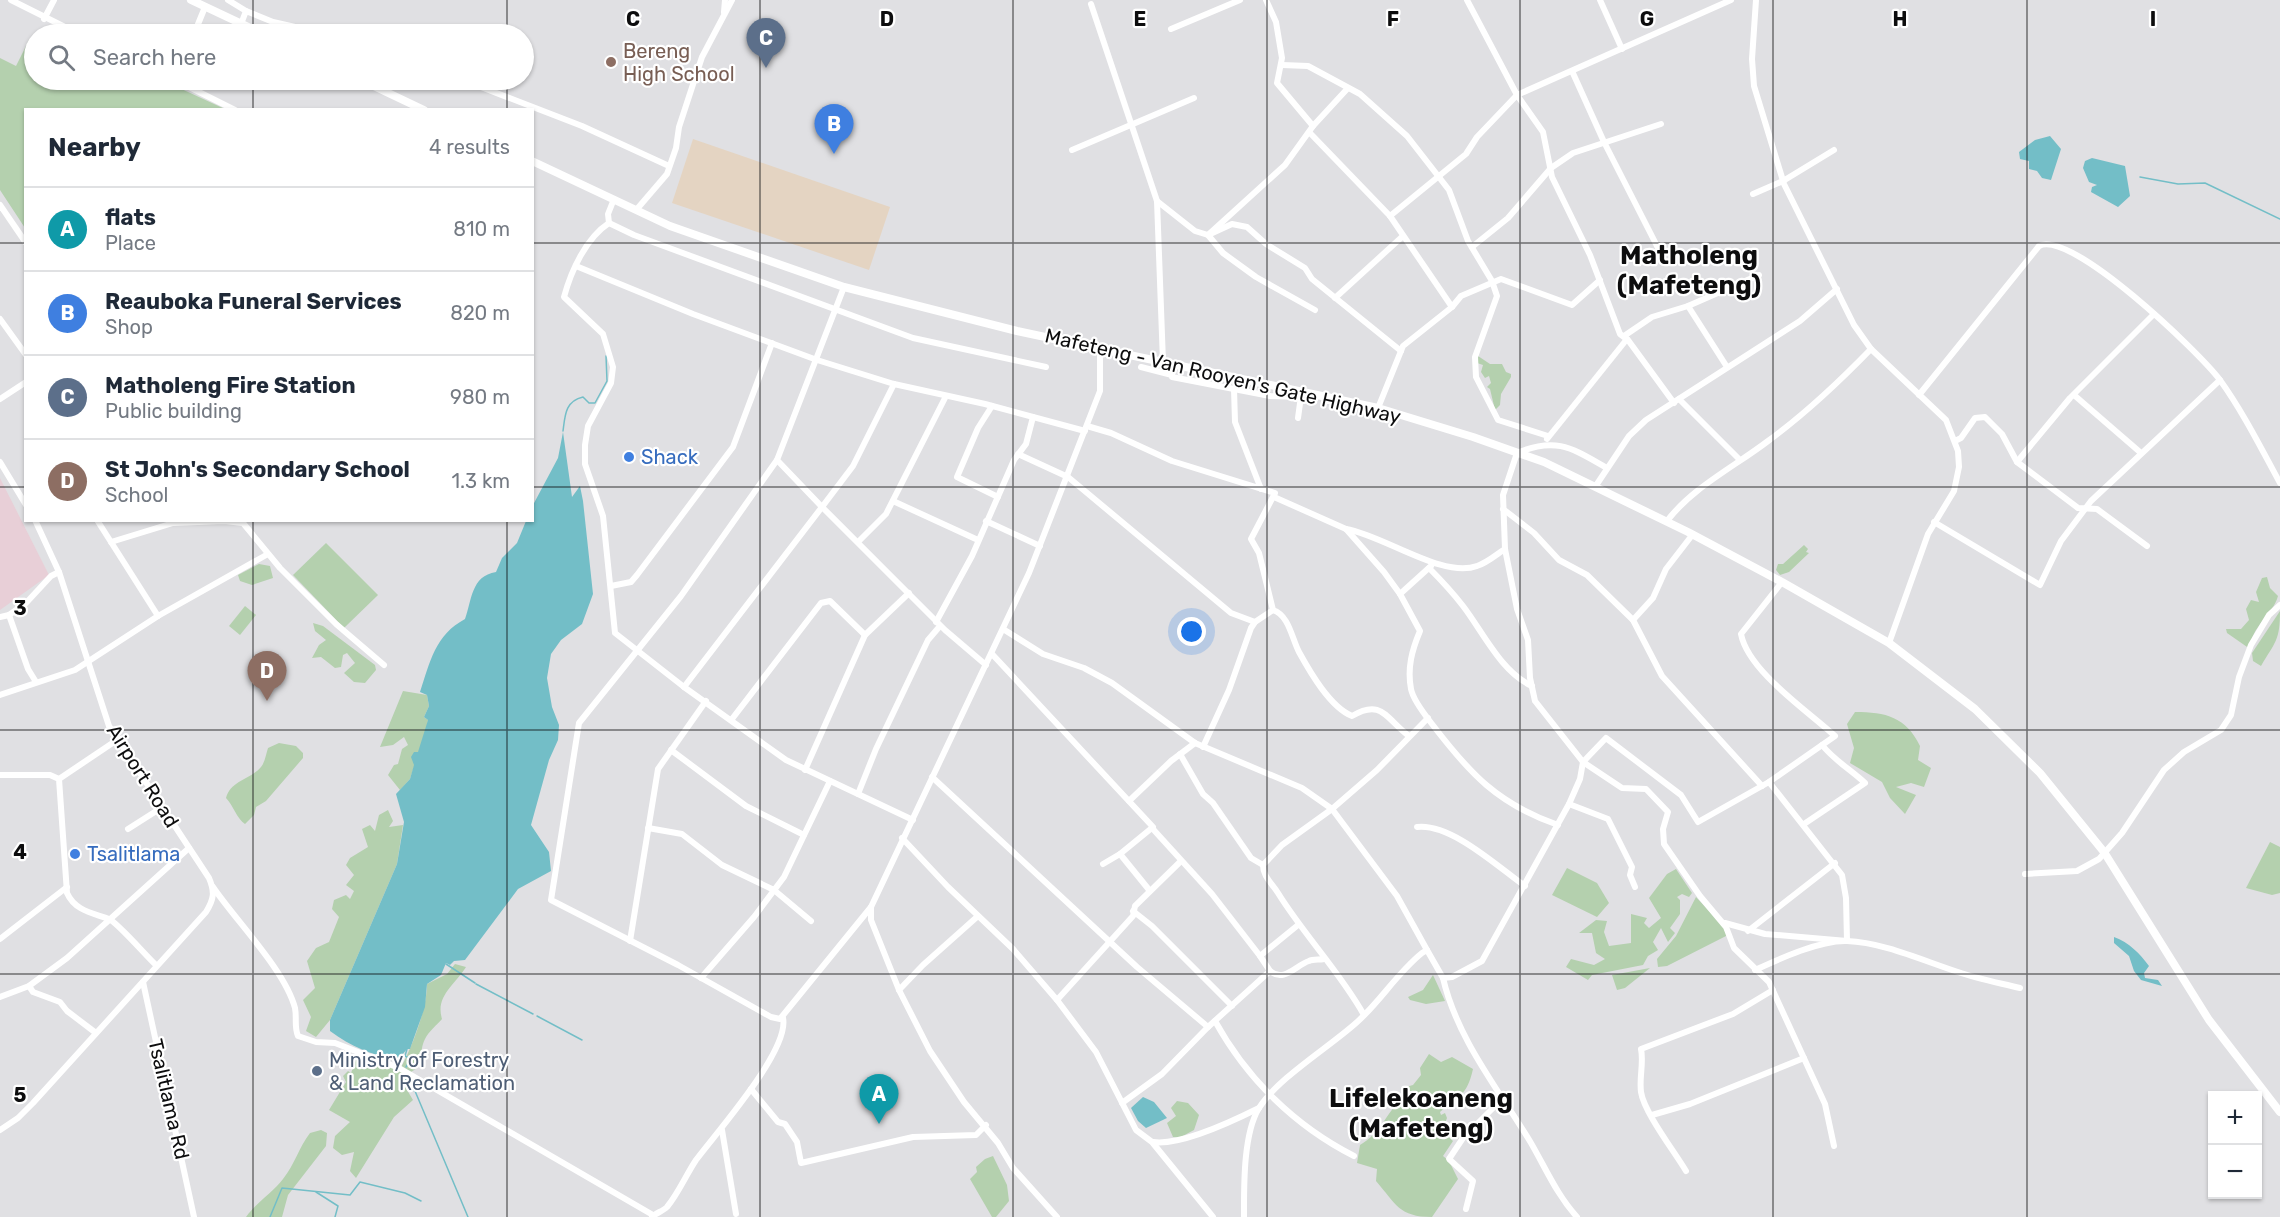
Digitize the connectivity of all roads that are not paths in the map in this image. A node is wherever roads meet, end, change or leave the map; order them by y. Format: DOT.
graph roads {
  1 [pos="11,0"];
  2 [pos="54,0"];
  3 [pos="190,0"];
  4 [pos="228,0"];
  5 [pos="725,0"];
  6 [pos="732,0"];
  7 [pos="1240,0"];
  8 [pos="1266,0"];
  9 [pos="1467,0"];
  10 [pos="1600,0"];
  11 [pos="1731,0"];
  12 [pos="1756,0"];
  13 [pos="1092,4"];
  14 [pos="205,7"];
  15 [pos="246,11"];
  16 [pos="724,13"];
  17 [pos="44,19"];
  18 [pos="56,24"];
  19 [pos="198,24"];
  20 [pos="241,24"];
  21 [pos="282,24"];
  22 [pos="1171,29"];
  23 [pos="1622,49"];
  24 [pos="1282,65"];
  25 [pos="1572,71"];
  26 [pos="1348,88"];
  27 [pos="195,90"];
  28 [pos="382,90"];
  29 [pos="490,90"];
  30 [pos="1517,95"];
  31 [pos="1194,98"];
  32 [pos="231,108"];
  33 [pos="420,108"];
  34 [pos="1131,124"];
  35 [pos="1661,124"];
  36 [pos="1311,130"];
  37 [pos="1604,142"];
  38 [pos="1072,150"];
  39 [pos="1834,150"];
  40 [pos="534,162"];
  41 [pos="669,166"];
  42 [pos="1551,168"];
  43 [pos="1440,177"];
  44 [pos="1783,182"];
  45 [pos="1753,194"];
  46 [pos="614,200"];
  47 [pos="1157,201"];
  48 [pos="0,205"];
  49 [pos="637,209"];
  50 [pos="1390,216"];
  51 [pos="609,223"];
  52 [pos="1208,235"];
  53 [pos="1404,236"];
  54 [pos="24,240"];
  55 [pos="1472,247"];
  56 [pos="1658,248"];
  57 [pos="576,266"];
  58 [pos="1759,275"];
  59 [pos="1600,280"];
  60 [pos="1492,281"];
  61 [pos="844,286"];
  62 [pos="1837,290"];
  63 [pos="1335,298"];
  64 [pos="1688,306"];
  65 [pos="1452,307"];
  66 [pos="837,310"];
  67 [pos="1315,310"];
  68 [pos="2154,314"];
  69 [pos="0,319"];
  70 [pos="1625,338"];
  71 [pos="772,343"];
  72 [pos="1100,349"];
  73 [pos="1871,349"];
  74 [pos="1401,351"];
  75 [pos="24,352"];
  76 [pos="817,360"];
  77 [pos="1168,363"];
  78 [pos="1046,367"];
  79 [pos="1141,367"];
  80 [pos="1727,368"];
  81 [pos="1172,375"];
  82 [pos="2220,380"];
  83 [pos="24,383"];
  84 [pos="894,384"];
  85 [pos="1234,389"];
  86 [pos="1301,395"];
  87 [pos="1919,395"];
  88 [pos="2074,395"];
  89 [pos="946,396"];
  90 [pos="0,399"];
  91 [pos="1677,401"];
  92 [pos="992,406"];
  93 [pos="1378,408"];
  94 [pos="1033,417"];
  95 [pos="1298,418"];
  96 [pos="1086,429"];
  97 [pos="1548,436"];
  98 [pos="1955,441"];
  99 [pos="1545,445"];
  100 [pos="1517,453"];
  101 [pos="2141,453"];
  102 [pos="1018,454"];
  103 [pos="777,460"];
  104 [pos="1740,460"];
  105 [pos="0,462"];
  106 [pos="2017,462"];
  107 [pos="1607,468"];
  108 [pos="1068,477"];
  109 [pos="2280,483"];
  110 [pos="1594,486"];
  111 [pos="1261,489"];
  112 [pos="998,497"];
  113 [pos="1274,497"];
  114 [pos="893,501"];
  115 [pos="24,502"];
  116 [pos="822,507"];
  117 [pos="1503,509"];
  118 [pos="2085,509"];
  119 [pos="987,521"];
  120 [pos="1667,521"];
  121 [pos="38,522"];
  122 [pos="98,522"];
  123 [pos="172,522"];
  124 [pos="234,522"];
  125 [pos="1934,522"];
  126 [pos="1346,529"];
  127 [pos="1693,534"];
  128 [pos="978,540"];
  129 [pos="111,542"];
  130 [pos="858,542"];
  131 [pos="1040,546"];
  132 [pos="2147,546"];
  133 [pos="1505,549"];
  134 [pos="268,554"];
  135 [pos="1431,566"];
  136 [pos="59,572"];
  137 [pos="1782,582"];
  138 [pos="610,586"];
  139 [pos="909,593"];
  140 [pos="1400,594"];
  141 [pos="2280,605"];
  142 [pos="1273,610"];
  143 [pos="9,615"];
  144 [pos="158,616"];
  145 [pos="0,617"];
  146 [pos="1633,620"];
  147 [pos="1255,622"];
  148 [pos="938,624"];
  149 [pos="1003,629"];
  150 [pos="865,635"];
  151 [pos="1889,643"];
  152 [pos="638,651"];
  153 [pos="992,654"];
  154 [pos="88,663"];
  155 [pos="384,665"];
  156 [pos="986,665"];
  157 [pos="36,682"];
  158 [pos="1532,686"];
  159 [pos="684,687"];
  160 [pos="0,695"];
  161 [pos="706,701"];
  162 [pos="1428,718"];
  163 [pos="732,719"];
  164 [pos="1409,736"];
  165 [pos="117,740"];
  166 [pos="1195,743"];
  167 [pos="1822,745"];
  168 [pos="1203,747"];
  169 [pos="670,750"];
  170 [pos="1180,754"];
  171 [pos="1583,762"];
  172 [pos="805,770"];
  173 [pos="0,775"];
  174 [pos="932,777"];
  175 [pos="59,779"];
  176 [pos="830,781"];
  177 [pos="1769,782"];
  178 [pos="1762,786"];
  179 [pos="858,794"];
  180 [pos="1129,801"];
  181 [pos="1569,804"];
  182 [pos="161,808"];
  183 [pos="1332,808"];
  184 [pos="913,820"];
  185 [pos="1804,824"];
  186 [pos="1558,825"];
  187 [pos="1417,827"];
  188 [pos="648,828"];
  189 [pos="1152,828"];
  190 [pos="128,829"];
  191 [pos="804,835"];
  192 [pos="902,838"];
  193 [pos="189,848"];
  194 [pos="2104,852"];
  195 [pos="1120,854"];
  196 [pos="1181,861"];
  197 [pos="1835,863"];
  198 [pos="1103,864"];
  199 [pos="1263,865"];
  200 [pos="2025,874"];
  201 [pos="1526,886"];
  202 [pos="67,887"];
  203 [pos="213,887"];
  204 [pos="1635,887"];
  205 [pos="774,890"];
  206 [pos="1150,891"];
  207 [pos="871,907"];
  208 [pos="1133,911"];
  209 [pos="978,916"];
  210 [pos="110,920"];
  211 [pos="811,921"];
  212 [pos="1723,922"];
  213 [pos="1298,925"];
  214 [pos="1748,931"];
  215 [pos="0,939"];
  216 [pos="630,941"];
  217 [pos="1847,941"];
  218 [pos="1110,943"];
  219 [pos="1427,950"];
  220 [pos="1260,956"];
  221 [pos="1324,959"];
  222 [pos="156,965"];
  223 [pos="1755,970"];
  224 [pos="1270,971"];
  225 [pos="701,978"];
  226 [pos="1443,978"];
  227 [pos="143,982"];
  228 [pos="29,986"];
  229 [pos="2020,988"];
  230 [pos="899,990"];
  231 [pos="1773,990"];
  232 [pos="0,997"];
  233 [pos="1057,1000"];
  234 [pos="1233,1006"];
  235 [pos="1364,1015"];
  236 [pos="783,1018"];
  237 [pos="1215,1021"];
  238 [pos="1208,1027"];
  239 [pos="96,1033"];
  240 [pos="1804,1058"];
  241 [pos="751,1089"];
  242 [pos="1270,1096"];
  243 [pos="1502,1099"];
  244 [pos="1122,1103"];
  245 [pos="1259,1108"];
  246 [pos="2280,1112"];
  247 [pos="1652,1115"];
  248 [pos="986,1125"];
  249 [pos="0,1130"];
  250 [pos="722,1130"];
  251 [pos="1152,1142"];
  252 [pos="1834,1146"];
  253 [pos="1354,1156"];
  254 [pos="1686,1171"];
  255 [pos="1466,1209"];
  256 [pos="736,1214"];
  257 [pos="652,1216"];
  258 [pos="194,1217"];
  259 [pos="1057,1217"];
  260 [pos="1213,1217"];
  261 [pos="1244,1217"];
  262 [pos="1577,1217"];
  1 -- 17 [label="street"];
  2 -- 17 [label="street"];
  3 -- 14 [label="main road"];
  4 -- 15 [label="street"];
  5 -- 16 [label="street"];
  6 -- 16 [label="street"];
  7 -- 22 [label="street"];
  8 -- 24 [label="street"];
  9 -- 30 [label="street"];
  10 -- 23 [label="street"];
  11 -- 23 [label="street"];
  12 -- 44 [label="street"];
  13 -- 34 [label="street"];
  14 -- 19 [label="street"];
  14 -- 20 [label="main road"];
  15 -- 20 [label="street"];
  15 -- 21 [label="street"];
  16 -- 41 [label="street"];
  17 -- 18 [label="street"];
  23 -- 25 [label="street"];
  24 -- 26 [label="street"];
  24 -- 36 [label="street"];
  25 -- 30 [label="street"];
  25 -- 37 [label="street"];
  26 -- 36 [label="street"];
  26 -- 43 [label="street"];
  27 -- 32 [label="street"];
  28 -- 33 [label="main road"];
  29 -- 41 [label="street"];
  30 -- 42 [label="street"];
  30 -- 43 [label="street"];
  31 -- 34 [label="street"];
  34 -- 38 [label="street"];
  34 -- 47 [label="street"];
  35 -- 37 [label="street"];
  36 -- 50 [label="street"];
  36 -- 52 [label="street"];
  37 -- 42 [label="street"];
  37 -- 56 [label="street"];
  39 -- 44 [label="street"];
  40 -- 46 [label="main road, Mafeteng - Van Rooyen's Gate Highway"];
  41 -- 49 [label="street"];
  42 -- 55 [label="street"];
  42 -- 59 [label="street"];
  43 -- 50 [label="street"];
  43 -- 55 [label="street"];
  44 -- 45 [label="street"];
  44 -- 62 [label="street"];
  46 -- 49 [label="main road, Mafeteng - Van Rooyen's Gate Highway"];
  46 -- 51 [label="street"];
  47 -- 52 [label="street"];
  47 -- 77 [label="street"];
  48 -- 54 [label="street"];
  49 -- 61 [label="main road, Mafeteng - Van Rooyen's Gate Highway"];
  50 -- 53 [label="street"];
  51 -- 57 [label="street"];
  51 -- 66 [label="street"];
  52 -- 63 [label="street"];
  52 -- 67 [label="street"];
  53 -- 63 [label="street"];
  53 -- 65 [label="street"];
  55 -- 60 [label="street"];
  57 -- 71 [label="street"];
  57 -- 138 [label="street"];
  58 -- 64 [label="street"];
  59 -- 60 [label="street"];
  59 -- 70 [label="street"];
  60 -- 65 [label="street"];
  60 -- 97 [label="street"];
  61 -- 66 [label="street"];
  61 -- 72 [label="main road, Mafeteng - Van Rooyen's Gate Highway"];
  62 -- 73 [label="street"];
  62 -- 80 [label="street"];
  63 -- 74 [label="street"];
  64 -- 70 [label="street"];
  64 -- 80 [label="street"];
  65 -- 74 [label="street"];
  66 -- 76 [label="street"];
  66 -- 78 [label="street"];
  68 -- 82 [label="street"];
  68 -- 87 [label="street"];
  68 -- 88 [label="street"];
  69 -- 75 [label="street"];
  70 -- 91 [label="street"];
  70 -- 97 [label="street"];
  71 -- 76 [label="street"];
  71 -- 138 [label="street"];
  72 -- 77 [label="main road, Mafeteng - Van Rooyen's Gate Highway"];
  72 -- 96 [label="street"];
  73 -- 87 [label="street"];
  73 -- 104 [label="street"];
  74 -- 93 [label="street"];
  76 -- 84 [label="street"];
  76 -- 103 [label="street"];
  77 -- 81 [label="street"];
  77 -- 86 [label="main road, Mafeteng - Van Rooyen's Gate Highway"];
  79 -- 81 [label="street"];
  80 -- 91 [label="street"];
  81 -- 85 [label="street"];
  82 -- 101 [label="street"];
  82 -- 109 [label="street"];
  83 -- 90 [label="street"];
  84 -- 89 [label="street"];
  84 -- 116 [label="street"];
  85 -- 86 [label="street"];
  85 -- 111 [label="street"];
  86 -- 93 [label="main road, Mafeteng - Van Rooyen's Gate Highway"];
  86 -- 95 [label="street"];
  87 -- 98 [label="street"];
  88 -- 101 [label="street"];
  88 -- 106 [label="street"];
  89 -- 92 [label="street"];
  89 -- 114 [label="street"];
  91 -- 104 [label="street"];
  91 -- 107 [label="street"];
  92 -- 94 [label="street"];
  92 -- 112 [label="street"];
  93 -- 100 [label="main road, Mafeteng - Van Rooyen's Gate Highway"];
  94 -- 96 [label="street"];
  94 -- 102 [label="street"];
  96 -- 108 [label="street"];
  96 -- 111 [label="street"];
  97 -- 99 [label="street"];
  98 -- 106 [label="street"];
  98 -- 125 [label="street"];
  99 -- 100 [label="street"];
  99 -- 107 [label="street"];
  100 -- 110 [label="main road, Mafeteng - Van Rooyen's Gate Highway"];
  100 -- 117 [label="street"];
  101 -- 118 [label="street"];
  102 -- 108 [label="street"];
  102 -- 112 [label="street"];
  103 -- 116 [label="street"];
  103 -- 152 [label="street"];
  104 -- 120 [label="street"];
  105 -- 115 [label="street"];
  106 -- 118 [label="street"];
  107 -- 110 [label="street"];
  108 -- 131 [label="street"];
  108 -- 147 [label="street"];
  110 -- 120 [label="main road, Mafeteng - Van Rooyen's Gate Highway"];
  111 -- 113 [label="street"];
  112 -- 119 [label="street"];
  113 -- 126 [label="street"];
  113 -- 142 [label="street"];
  114 -- 128 [label="street"];
  114 -- 130 [label="street"];
  116 -- 130 [label="street"];
  116 -- 159 [label="street"];
  117 -- 133 [label="street"];
  117 -- 146 [label="street"];
  118 -- 125 [label="street"];
  118 -- 132 [label="street"];
  119 -- 128 [label="street"];
  119 -- 131 [label="street"];
  120 -- 127 [label="main road, Mafeteng - Van Rooyen's Gate Highway"];
  121 -- 136 [label="street, Airport Road"];
  122 -- 129 [label="street"];
  123 -- 129 [label="street"];
  124 -- 134 [label="street"];
  125 -- 151 [label="street"];
  126 -- 135 [label="street"];
  126 -- 140 [label="street"];
  127 -- 137 [label="main road, Mafeteng - Van Rooyen's Gate Highway"];
  127 -- 146 [label="street"];
  128 -- 148 [label="street"];
  129 -- 144 [label="street"];
  130 -- 139 [label="street"];
  131 -- 149 [label="street"];
  133 -- 135 [label="street"];
  133 -- 158 [label="street"];
  134 -- 144 [label="street"];
  134 -- 155 [label="street"];
  135 -- 140 [label="street"];
  135 -- 158 [label="street"];
  136 -- 143 [label="street"];
  136 -- 154 [label="street, Airport Road"];
  137 -- 151 [label="main road, Mafeteng - Van Rooyen's Gate Highway"];
  137 -- 167 [label="street"];
  138 -- 152 [label="street"];
  139 -- 148 [label="street"];
  139 -- 150 [label="street"];
  140 -- 162 [label="street"];
  141 -- 194 [label="street"];
  142 -- 147 [label="street"];
  142 -- 164 [label="street"];
  143 -- 145 [label="street"];
  143 -- 157 [label="street"];
  144 -- 154 [label="street"];
  146 -- 178 [label="street"];
  147 -- 168 [label="street"];
  148 -- 156 [label="street"];
  148 -- 179 [label="street"];
  149 -- 153 [label="street"];
  149 -- 166 [label="street"];
  150 -- 163 [label="street"];
  150 -- 172 [label="street"];
  151 -- 194 [label="main road, Mafeteng - Van Rooyen's Gate Highway"];
  152 -- 159 [label="street"];
  152 -- 216 [label="street"];
  153 -- 156 [label="street"];
  153 -- 180 [label="street"];
  154 -- 157 [label="street"];
  154 -- 165 [label="street, Airport Road"];
  156 -- 174 [label="street"];
  157 -- 160 [label="street"];
  158 -- 171 [label="street"];
  159 -- 161 [label="street"];
  161 -- 163 [label="street"];
  161 -- 169 [label="street"];
  162 -- 164 [label="street"];
  162 -- 186 [label="street"];
  163 -- 172 [label="street"];
  164 -- 183 [label="street"];
  165 -- 175 [label="street"];
  165 -- 182 [label="street, Airport Road"];
  166 -- 168 [label="street"];
  166 -- 170 [label="street"];
  167 -- 177 [label="street"];
  167 -- 185 [label="street"];
  168 -- 183 [label="street"];
  169 -- 188 [label="street"];
  169 -- 191 [label="street"];
  170 -- 180 [label="street"];
  170 -- 199 [label="street"];
  171 -- 178 [label="street"];
  171 -- 181 [label="street"];
  171 -- 212 [label="street"];
  172 -- 176 [label="street"];
  173 -- 175 [label="street"];
  174 -- 184 [label="street"];
  174 -- 218 [label="street"];
  175 -- 202 [label="street"];
  176 -- 179 [label="street"];
  176 -- 191 [label="street"];
  177 -- 178 [label="street"];
  177 -- 185 [label="street"];
  179 -- 184 [label="street"];
  180 -- 189 [label="street"];
  181 -- 186 [label="street"];
  181 -- 204 [label="street"];
  182 -- 190 [label="street"];
  182 -- 193 [label="street, Airport Road"];
  183 -- 199 [label="street"];
  183 -- 219 [label="street"];
  184 -- 192 [label="street"];
  185 -- 197 [label="street"];
  186 -- 201 [label="street"];
  187 -- 201 [label="street"];
  188 -- 205 [label="street"];
  188 -- 216 [label="street"];
  189 -- 195 [label="street"];
  189 -- 196 [label="street"];
  191 -- 205 [label="street"];
  192 -- 207 [label="street"];
  192 -- 209 [label="street"];
  193 -- 203 [label="street, Airport Road"];
  193 -- 210 [label="street"];
  194 -- 200 [label="street"];
  194 -- 246 [label="main road, Mafeteng - Van Rooyen's Gate Highway"];
  195 -- 198 [label="street"];
  195 -- 206 [label="street"];
  196 -- 206 [label="street"];
  196 -- 220 [label="street"];
  197 -- 214 [label="street"];
  197 -- 217 [label="street"];
  199 -- 213 [label="street"];
  201 -- 226 [label="street"];
  202 -- 210 [label="street"];
  202 -- 215 [label="street"];
  203 -- 222 [label="street"];
  203 -- 257 [label="street, Airport Road"];
  205 -- 211 [label="street"];
  205 -- 225 [label="street"];
  206 -- 208 [label="street"];
  207 -- 230 [label="street"];
  207 -- 236 [label="street"];
  208 -- 218 [label="street"];
  208 -- 234 [label="street"];
  209 -- 230 [label="street"];
  209 -- 233 [label="street"];
  210 -- 222 [label="street"];
  210 -- 228 [label="street"];
  212 -- 214 [label="street"];
  212 -- 223 [label="street"];
  213 -- 220 [label="street"];
  213 -- 221 [label="street"];
  214 -- 217 [label="street"];
  216 -- 225 [label="street"];
  217 -- 223 [label="street"];
  217 -- 229 [label="street"];
  218 -- 233 [label="street"];
  218 -- 238 [label="street"];
  219 -- 226 [label="street"];
  219 -- 235 [label="street"];
  220 -- 224 [label="street"];
  221 -- 224 [label="street"];
  221 -- 235 [label="street"];
  222 -- 227 [label="street"];
  223 -- 231 [label="street"];
  224 -- 234 [label="street"];
  225 -- 236 [label="street"];
  226 -- 243 [label="street"];
  227 -- 239 [label="street"];
  227 -- 258 [label="street, Tsalitlama Rd"];
  228 -- 232 [label="street"];
  228 -- 239 [label="street"];
  230 -- 248 [label="street"];
  231 -- 240 [label="street"];
  231 -- 247 [label="street"];
  233 -- 244 [label="street"];
  234 -- 237 [label="street"];
  235 -- 242 [label="street"];
  236 -- 241 [label="street"];
  237 -- 238 [label="street"];
  237 -- 242 [label="street"];
  238 -- 244 [label="street"];
  239 -- 249 [label="street"];
  240 -- 247 [label="street"];
  240 -- 252 [label="street"];
  241 -- 248 [label="street"];
  241 -- 250 [label="street"];
  242 -- 245 [label="street"];
  242 -- 253 [label="street"];
  243 -- 255 [label="street"];
  243 -- 262 [label="street"];
  244 -- 251 [label="street"];
  245 -- 251 [label="street"];
  245 -- 261 [label="street"];
  247 -- 254 [label="street"];
  248 -- 259 [label="street"];
  250 -- 256 [label="street"];
  250 -- 257 [label="street"];
  251 -- 260 [label="street"];
}
